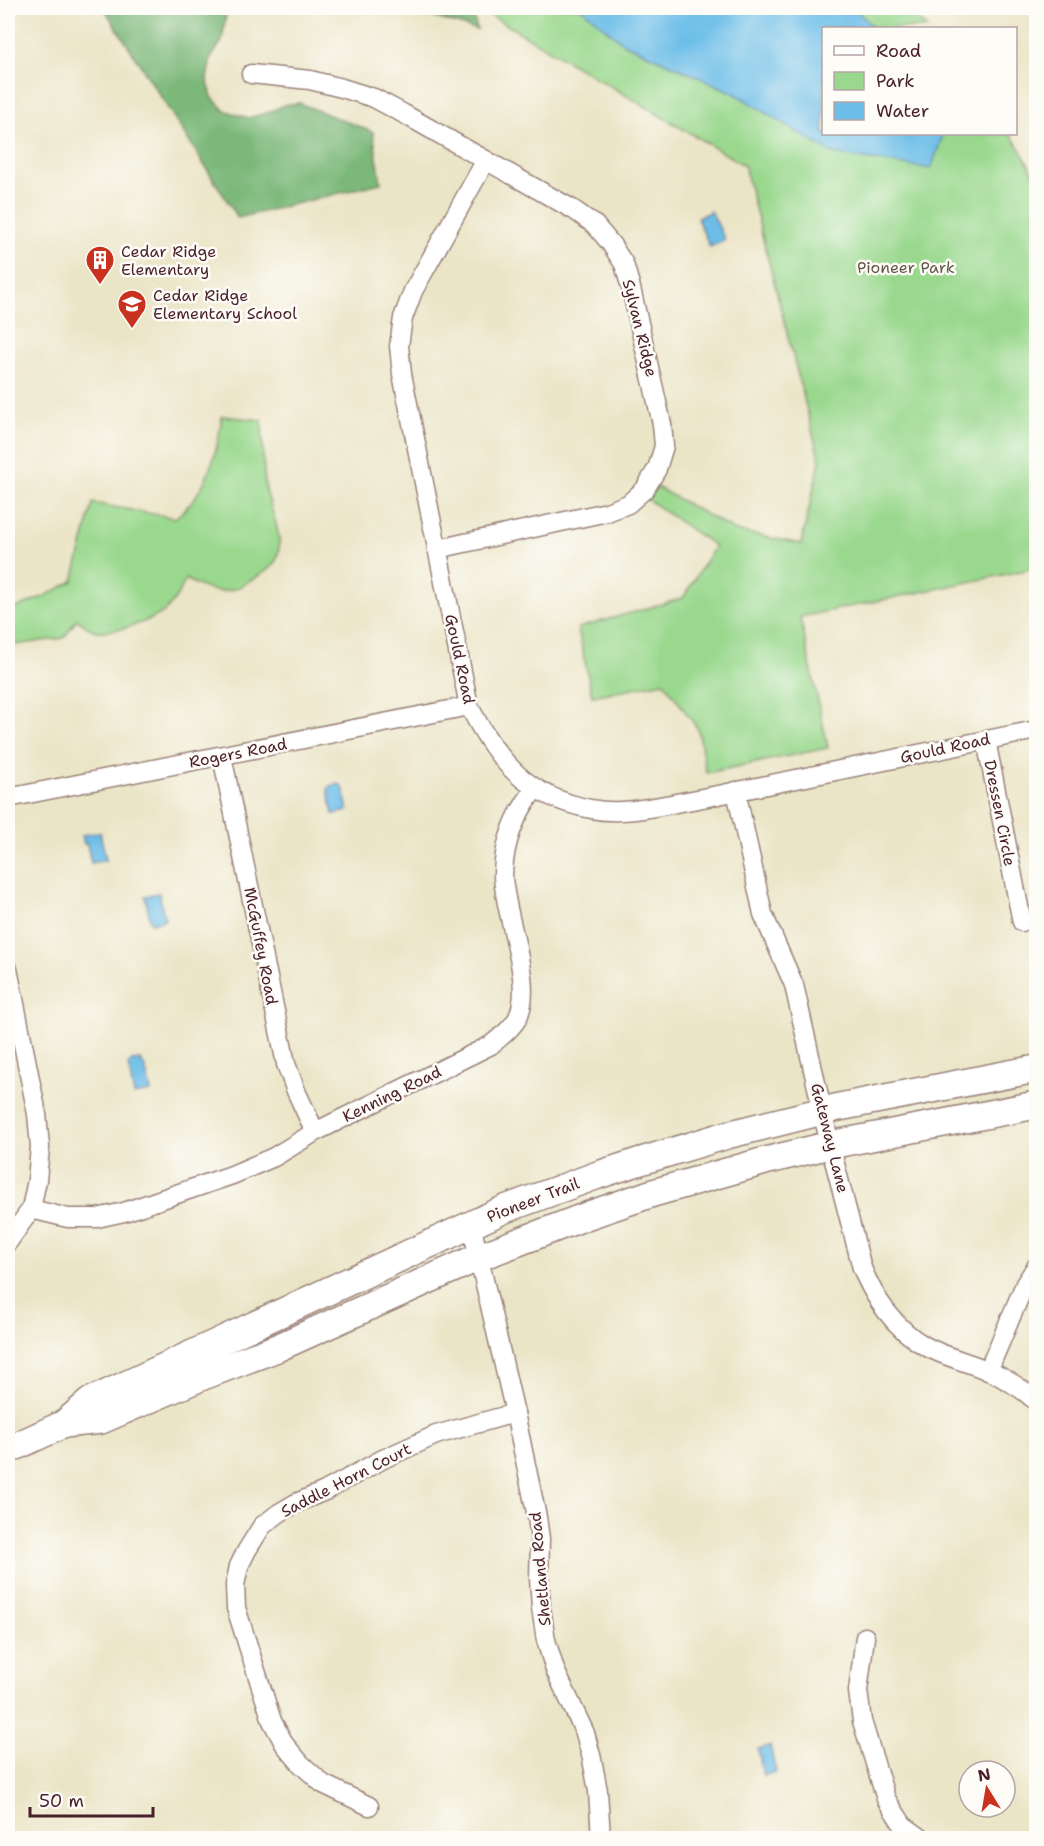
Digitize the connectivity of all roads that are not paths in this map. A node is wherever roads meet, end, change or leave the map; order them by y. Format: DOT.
graph roads {
  1 [pos="251,74"];
  2 [pos="486,160"];
  3 [pos="436,549"];
  4 [pos="469,706"];
  5 [pos="1036,730"];
  6 [pos="986,740"];
  7 [pos="222,756"];
  8 [pos="535,789"];
  9 [pos="736,791"];
  10 [pos="8,798"];
  11 [pos="1022,922"];
  12 [pos="8,969"];
  13 [pos="1036,1070"];
  14 [pos="1036,1105"];
  15 [pos="822,1112"];
  16 [pos="315,1132"];
  17 [pos="830,1145"];
  18 [pos="31,1209"];
  19 [pos="471,1224"];
  20 [pos="8,1242"];
  21 [pos="479,1257"];
  22 [pos="1036,1267"];
  23 [pos="988,1371"];
  24 [pos="1036,1401"];
  25 [pos="515,1413"];
  26 [pos="64,1424"];
  27 [pos="8,1450"];
  28 [pos="865,1637"];
  29 [pos="369,1806"];
  30 [pos="602,1839"];
  31 [pos="921,1839"];
  1 -- 2 [label="street, Sylvan Ridge"];
  2 -- 3 [label="street, Gould Road"];
  2 -- 3 [label="street, Sylvan Ridge"];
  3 -- 4 [label="street, Gould Road"];
  4 -- 7 [label="street, Rogers Road"];
  4 -- 8 [label="street, Gould Road"];
  5 -- 6 [label="street, Gould Road"];
  6 -- 9 [label="street, Gould Road"];
  6 -- 11 [label="street, Dressen Circle"];
  7 -- 10 [label="street, Rogers Road"];
  7 -- 16 [label="street, McGuffey Road"];
  8 -- 9 [label="street, Gould Road"];
  8 -- 16 [label="street, Kenning Road"];
  9 -- 15 [label="street, Gateway Lane"];
  12 -- 18 [label="street"];
  13 -- 15 [label="main road, Pioneer Trail"];
  14 -- 17 [label="main road, Pioneer Trail"];
  15 -- 17 [label="street, Gateway Lane"];
  15 -- 19 [label="main road, Pioneer Trail"];
  16 -- 18 [label="street, Kenning Road"];
  17 -- 21 [label="main road, Pioneer Trail"];
  17 -- 23 [label="street, Gateway Lane"];
  18 -- 20 [label="street"];
  19 -- 21 [label="street, Shetland Road"];
  19 -- 26 [label="main road, Pioneer Trail"];
  21 -- 25 [label="street, Shetland Road"];
  21 -- 26 [label="main road, Pioneer Trail"];
  22 -- 23 [label="street"];
  23 -- 24 [label="street, Gateway Lane"];
  25 -- 29 [label="street, Saddle Horn Court"];
  25 -- 30 [label="street, Shetland Road"];
  26 -- 27 [label="main road, Pioneer Trail"];
  28 -- 31 [label="street"];
}
